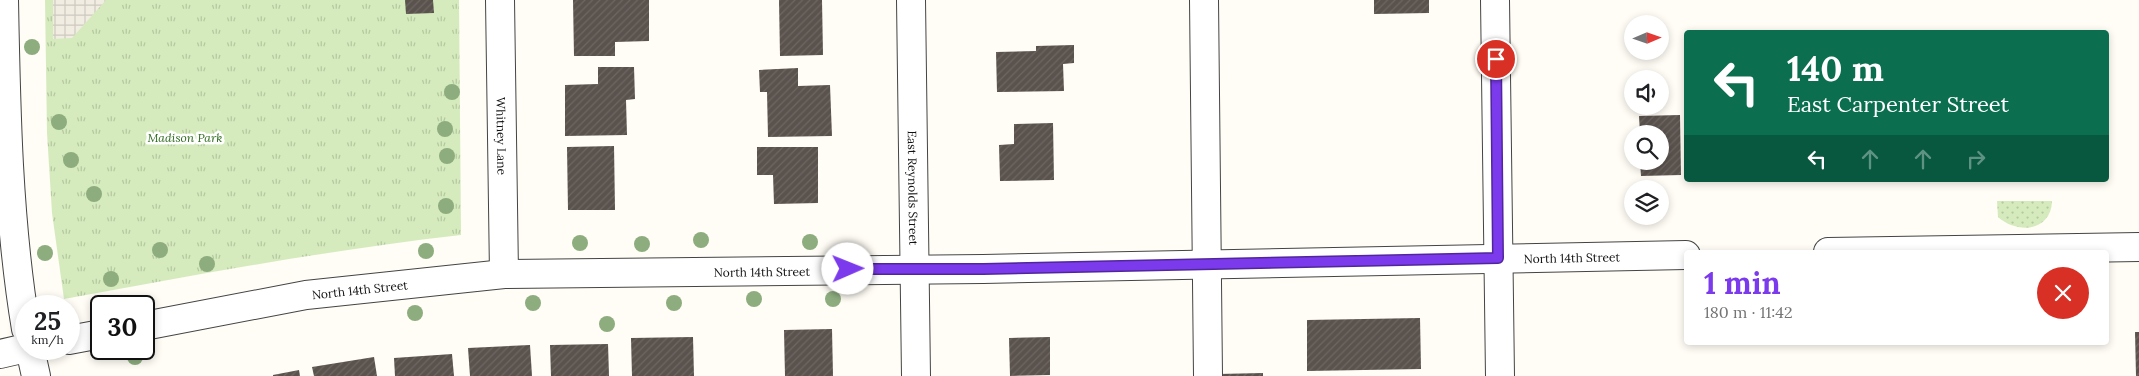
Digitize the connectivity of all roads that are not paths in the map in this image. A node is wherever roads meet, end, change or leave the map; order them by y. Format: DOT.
graph roads {
  1 [pos="4,0"];
  2 [pos="500,0"];
  3 [pos="911,0"];
  4 [pos="1204,0"];
  5 [pos="1495,0"];
  6 [pos="2139,247"];
  7 [pos="1952,250"];
  8 [pos="1684,255"];
  9 [pos="1498,258"];
  10 [pos="1206,264"];
  11 [pos="915,268"];
  12 [pos="504,274"];
  13 [pos="22,295"];
  14 [pos="155,324"];
  15 [pos="15,351"];
  16 [pos="0,354"];
  17 [pos="31,360"];
  18 [pos="36,376"];
  19 [pos="916,376"];
  20 [pos="1208,376"];
  21 [pos="1500,376"];
  1 -- 13 [label="street"];
  2 -- 12 [label="street, Whitney Lane"];
  3 -- 11 [label="street, East Reynolds Street"];
  4 -- 10 [label="street"];
  5 -- 9 [label="street"];
  6 -- 7 [label="street"];
  8 -- 9 [label="street, North 14th Street"];
  9 -- 10 [label="street, North 14th Street"];
  9 -- 21 [label="street"];
  10 -- 11 [label="street, North 14th Street"];
  10 -- 20 [label="street"];
  11 -- 12 [label="street, North 14th Street"];
  11 -- 19 [label="street, East Reynolds Street"];
  12 -- 14 [label="street, North 14th Street"];
  15 -- 16 [label="street"];
  17 -- 18 [label="street"];
}
